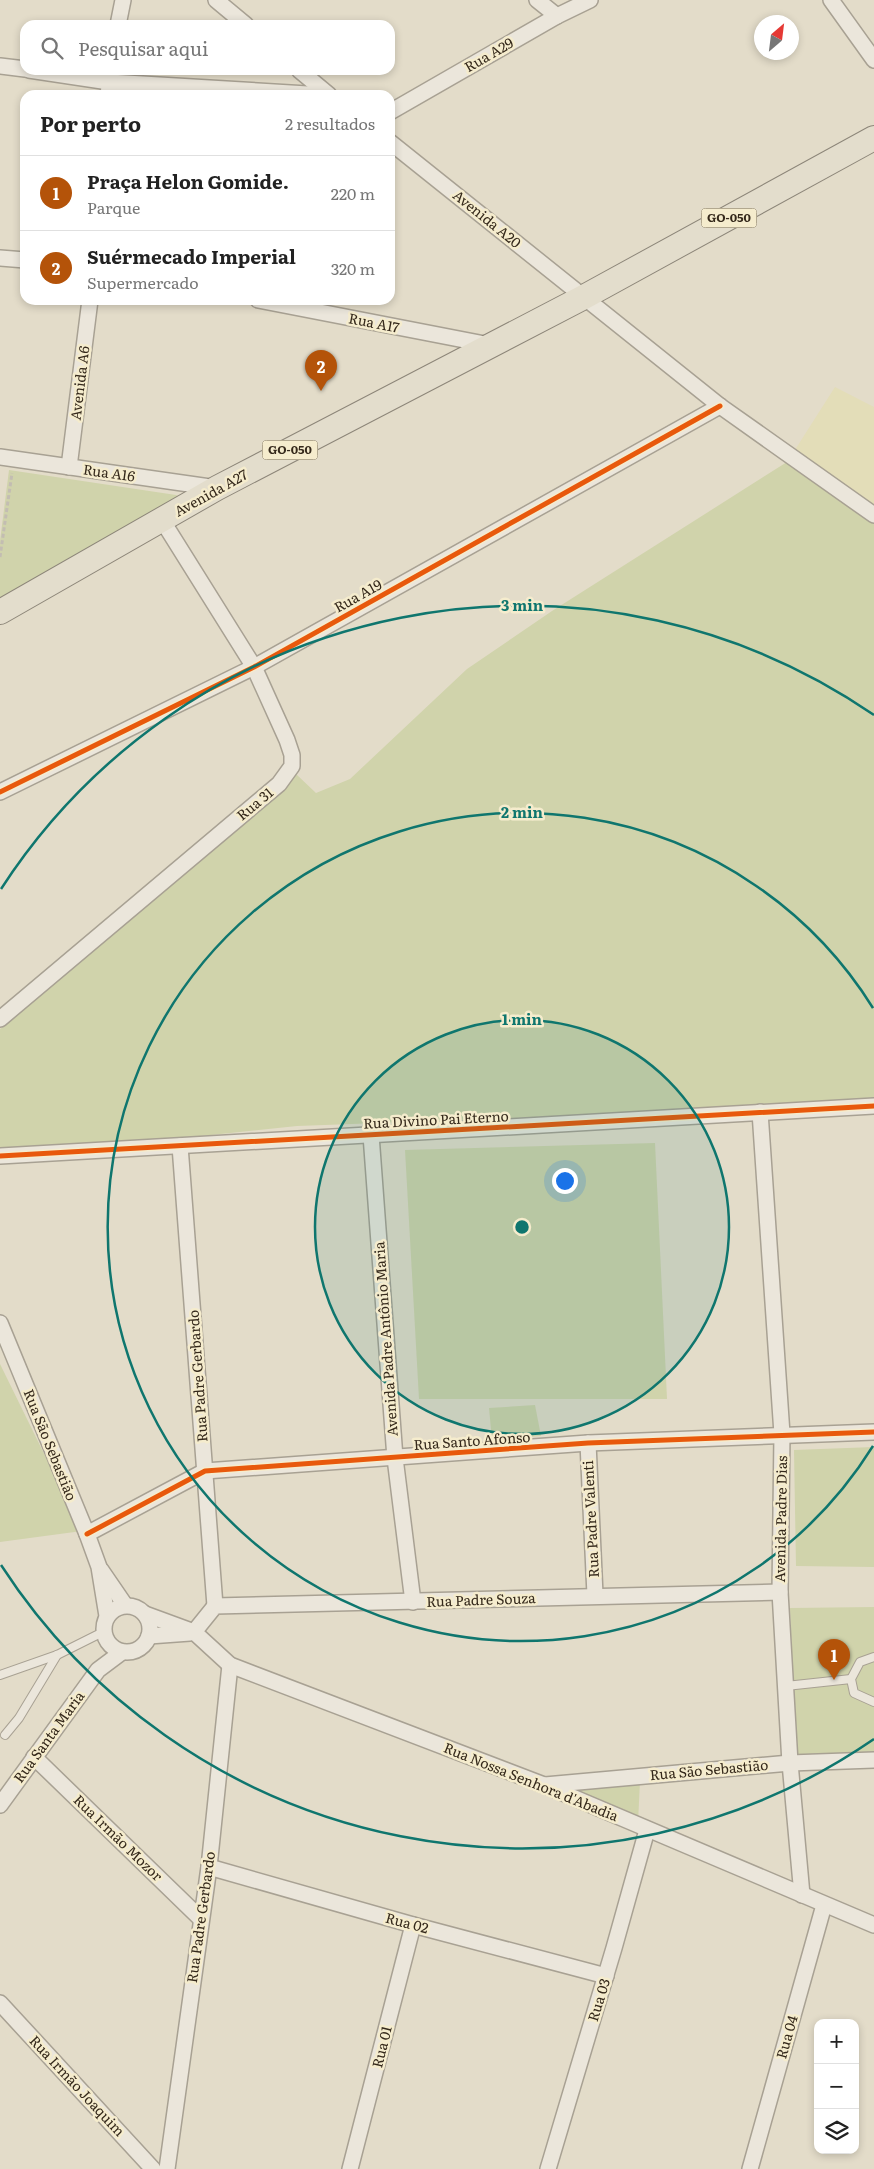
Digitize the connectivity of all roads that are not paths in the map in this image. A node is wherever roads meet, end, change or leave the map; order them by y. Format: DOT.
graph roads {
  1 [pos="122,0"];
  2 [pos="216,0"];
  3 [pos="537,0"];
  4 [pos="590,0"];
  5 [pos="831,0"];
  6 [pos="557,16"];
  7 [pos="119,20"];
  8 [pos="240,20"];
  9 [pos="874,60"];
  10 [pos="0,66"];
  11 [pos="20,68"];
  12 [pos="63,75"];
  13 [pos="305,75"];
  14 [pos="110,82"];
  15 [pos="242,90"];
  16 [pos="323,90"];
  17 [pos="395,109"];
  18 [pos="874,138"];
  19 [pos="395,146"];
  20 [pos="0,258"];
  21 [pos="20,260"];
  22 [pos="584,297"];
  23 [pos="89,305"];
  24 [pos="284,305"];
  25 [pos="490,345"];
  26 [pos="720,406"];
  27 [pos="0,458"];
  28 [pos="69,467"];
  29 [pos="217,488"];
  30 [pos="874,515"];
  31 [pos="162,520"];
  32 [pos="0,612"];
  33 [pos="254,667"];
  34 [pos="0,792"];
  35 [pos="0,1019"];
  36 [pos="874,1106"];
  37 [pos="760,1112"];
  38 [pos="372,1135"];
  39 [pos="180,1146"];
  40 [pos="0,1156"];
  41 [pos="0,1323"];
  42 [pos="874,1432"];
  43 [pos="782,1434"];
  44 [pos="588,1443"];
  45 [pos="394,1458"];
  46 [pos="205,1471"];
  47 [pos="87,1534"];
  48 [pos="99,1567"];
  49 [pos="780,1592"];
  50 [pos="595,1595"];
  51 [pos="414,1602"];
  52 [pos="125,1605"];
  53 [pos="215,1606"];
  54 [pos="145,1614"];
  55 [pos="107,1616"];
  56 [pos="194,1632"];
  57 [pos="105,1636"];
  58 [pos="149,1636"];
  59 [pos="122,1652"];
  60 [pos="57,1655"];
  61 [pos="874,1657"];
  62 [pos="230,1665"];
  63 [pos="98,1670"];
  64 [pos="0,1675"];
  65 [pos="851,1679"];
  66 [pos="786,1686"];
  67 [pos="874,1702"];
  68 [pos="5,1736"];
  69 [pos="34,1757"];
  70 [pos="874,1760"];
  71 [pos="790,1763"];
  72 [pos="544,1785"];
  73 [pos="0,1805"];
  74 [pos="647,1830"];
  75 [pos="209,1867"];
  76 [pos="802,1895"];
  77 [pos="824,1905"];
  78 [pos="201,1919"];
  79 [pos="413,1925"];
  80 [pos="874,1925"];
  81 [pos="606,1976"];
  82 [pos="0,2002"];
  83 [pos="153,2169"];
  84 [pos="167,2169"];
  85 [pos="350,2169"];
  86 [pos="548,2169"];
  87 [pos="750,2169"];
  1 -- 7 [label="street"];
  2 -- 8 [label="street"];
  3 -- 6 [label="street"];
  4 -- 6 [label="street, Rua A29"];
  5 -- 9 [label="street"];
  6 -- 17 [label="street, Rua A29"];
  10 -- 11 [label="street"];
  12 -- 14 [label="street"];
  13 -- 16 [label="street"];
  14 -- 15 [label="street"];
  18 -- 22 [label="main road, GO-050"];
  19 -- 22 [label="street, Avenida A20"];
  20 -- 21 [label="street"];
  22 -- 25 [label="main road, Avenida A27 / GO-050"];
  22 -- 26 [label="street, Avenida A20"];
  23 -- 28 [label="street, Avenida A6"];
  24 -- 25 [label="street, Rua A17"];
  25 -- 29 [label="main road, Avenida A27 / GO-050"];
  26 -- 30 [label="street, Avenida A20"];
  26 -- 33 [label="street, Rua A19"];
  27 -- 28 [label="street, Rua A16"];
  28 -- 29 [label="street, Rua A16"];
  29 -- 31 [label="main road, Avenida A27 / GO-050"];
  31 -- 32 [label="main road, Avenida A27 / GO-050"];
  31 -- 33 [label="street, Rua 31"];
  33 -- 34 [label="street, Rua A19"];
  33 -- 35 [label="street, Rua 31"];
  36 -- 37 [label="street, Rua Divino Pai Eterno"];
  37 -- 38 [label="street, Rua Divino Pai Eterno"];
  37 -- 43 [label="street, Avenida Padre Dias"];
  38 -- 39 [label="street, Rua Divino Pai Eterno"];
  38 -- 45 [label="street, Avenida Padre Antônio Maria"];
  39 -- 40 [label="street, Rua Divino Pai Eterno"];
  39 -- 46 [label="street, Rua Padre Gerbardo"];
  41 -- 47 [label="street, Rua São Sebastião"];
  42 -- 43 [label="street, Rua Santo Afonso"];
  43 -- 44 [label="street, Rua Santo Afonso"];
  43 -- 49 [label="street, Avenida Padre Dias"];
  44 -- 45 [label="street, Rua Santo Afonso"];
  44 -- 50 [label="street, Rua Padre Valenti"];
  45 -- 46 [label="street, Rua Santo Afonso"];
  45 -- 51 [label="street, Avenida Padre Antônio Maria"];
  46 -- 47 [label="street, Rua Santo Afonso"];
  46 -- 53 [label="street, Rua Padre Gerbardo"];
  47 -- 48 [label="street, Rua São Sebastião"];
  48 -- 52 [label="street, Rua São Sebastião"];
  48 -- 55 [label="street, Rua São Sebastião"];
  49 -- 50 [label="street, Rua Padre Souza"];
  49 -- 66 [label="street, Avenida Padre Dias"];
  50 -- 51 [label="street, Rua Padre Souza"];
  51 -- 53 [label="street, Rua Padre Souza"];
  52 -- 54 [label="street"];
  52 -- 55 [label="street"];
  53 -- 56 [label="street"];
  54 -- 56 [label="street, Rua Nossa Senhora d'Abadia"];
  54 -- 58 [label="street"];
  55 -- 57 [label="street"];
  56 -- 58 [label="street"];
  56 -- 62 [label="street, Rua Nossa Senhora d'Abadia"];
  57 -- 59 [label="street"];
  57 -- 60 [label="lane"];
  57 -- 63 [label="street, Rua Santa Maria"];
  58 -- 59 [label="street"];
  59 -- 63 [label="street, Rua Santa Maria"];
  60 -- 64 [label="lane"];
  60 -- 68 [label="lane"];
  61 -- 65 [label="lane"];
  62 -- 72 [label="street, Rua Nossa Senhora d'Abadia"];
  62 -- 75 [label="street, Rua Padre Gerbardo"];
  63 -- 69 [label="street, Rua Santa Maria"];
  65 -- 66 [label="lane"];
  65 -- 67 [label="lane"];
  66 -- 71 [label="street, Avenida Padre Dias"];
  69 -- 73 [label="street, Rua Santa Maria"];
  69 -- 78 [label="street, Rua Irmão Mozor"];
  70 -- 71 [label="street, Rua São Sebastião"];
  71 -- 72 [label="street, Rua São Sebastião"];
  71 -- 76 [label="street, Avenida Padre Dias"];
  72 -- 74 [label="street, Rua Nossa Senhora d'Abadia"];
  74 -- 76 [label="street, Rua Nossa Senhora d'Abadia"];
  74 -- 81 [label="street, Rua 03"];
  75 -- 78 [label="street, Rua Padre Gerbardo"];
  75 -- 79 [label="street, Rua 02"];
  76 -- 77 [label="street, Rua Nossa Senhora d'Abadia"];
  77 -- 80 [label="street, Rua Nossa Senhora d'Abadia"];
  77 -- 87 [label="street, Rua 04"];
  78 -- 84 [label="street, Rua Padre Gerbardo"];
  79 -- 81 [label="street, Rua 02"];
  79 -- 85 [label="street, Rua 01"];
  81 -- 86 [label="street, Rua 03"];
  82 -- 83 [label="street, Rua Irmão Joaquim"];
}
